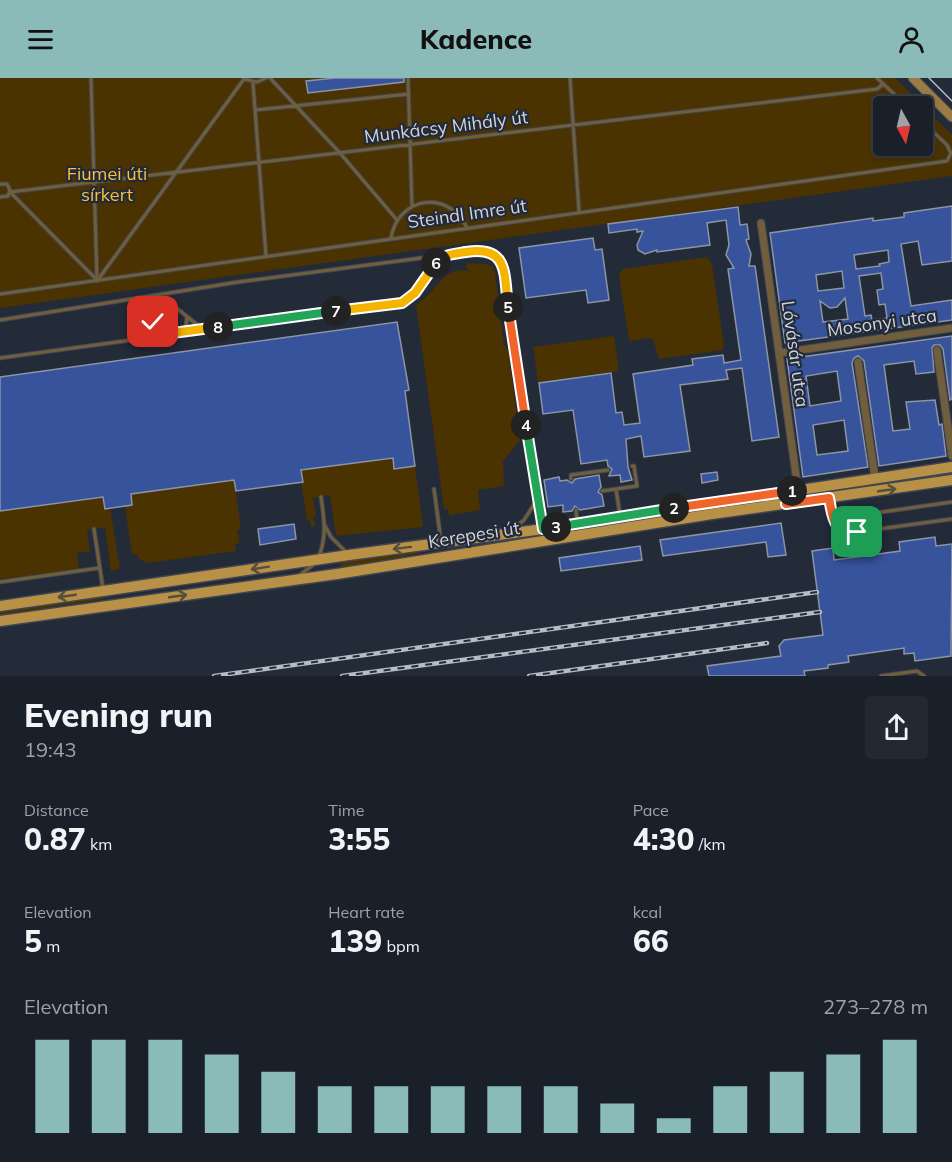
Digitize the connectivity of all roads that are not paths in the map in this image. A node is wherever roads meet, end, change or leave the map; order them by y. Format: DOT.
graph roads {
  1 [pos="91,78"];
  2 [pos="266,78"];
  3 [pos="270,78"];
  4 [pos="408,78"];
  5 [pos="570,78"];
  6 [pos="877,78"];
  7 [pos="913,78"];
  8 [pos="243,79"];
  9 [pos="253,83"];
  10 [pos="883,84"];
  11 [pos="409,94"];
  12 [pos="896,96"];
  13 [pos="295,106"];
  14 [pos="255,110"];
  15 [pos="952,117"];
  16 [pos="574,126"];
  17 [pos="933,132"];
  18 [pos="410,145"];
  19 [pos="340,153"];
  20 [pos="259,163"];
  21 [pos="175,173"];
  22 [pos="94,182"];
  23 [pos="0,184"];
  24 [pos="10,192"];
  25 [pos="0,196"];
  26 [pos="412,207"];
  27 [pos="579,212"];
  28 [pos="397,220"];
  29 [pos="761,223"];
  30 [pos="467,228"];
  31 [pos="391,238"];
  32 [pos="446,255"];
  33 [pos="266,256"];
  34 [pos="98,281"];
  35 [pos="0,294"];
  36 [pos="187,317"];
  37 [pos="156,318"];
  38 [pos="0,320"];
  39 [pos="952,328"];
  40 [pos="202,329"];
  41 [pos="181,332"];
  42 [pos="165,334"];
  43 [pos="140,338"];
  44 [pos="937,350"];
  45 [pos="780,352"];
  46 [pos="0,358"];
  47 [pos="858,362"];
  48 [pos="952,456"];
  49 [pos="633,466"];
  50 [pos="952,467"];
  51 [pos="608,470"];
  52 [pos="875,478"];
  53 [pos="571,479"];
  54 [pos="952,480"];
  55 [pos="842,483"];
  56 [pos="434,489"];
  57 [pos="616,489"];
  58 [pos="798,490"];
  59 [pos="602,491"];
  60 [pos="321,497"];
  61 [pos="538,498"];
  62 [pos="829,498"];
  63 [pos="952,502"];
  64 [pos="786,504"];
  65 [pos="576,510"];
  66 [pos="620,517"];
  67 [pos="833,519"];
  68 [pos="952,519"];
  69 [pos="578,523"];
  70 [pos="325,524"];
  71 [pos="94,529"];
  72 [pos="543,529"];
  73 [pos="502,534"];
  74 [pos="441,543"];
  75 [pos="349,555"];
  76 [pos="318,559"];
  77 [pos="99,568"];
  78 [pos="294,579"];
  79 [pos="0,582"];
  80 [pos="104,591"];
  81 [pos="120,604"];
  82 [pos="0,606"];
  83 [pos="0,621"];
  84 [pos="881,676"];
  85 [pos="924,676"];
  1 -- 22 [label="lane"];
  2 -- 9 [label="lane"];
  3 -- 13 [label="lane"];
  4 -- 11 [label="lane"];
  5 -- 16 [label="lane"];
  6 -- 10 [label="lane"];
  7 -- 15 [label="main road"];
  8 -- 9 [label="lane"];
  8 -- 21 [label="lane"];
  9 -- 14 [label="lane"];
  10 -- 12 [label="lane"];
  10 -- 16 [label="lane, Munkácsy Mihály út"];
  11 -- 13 [label="lane"];
  11 -- 18 [label="lane"];
  13 -- 14 [label="lane"];
  13 -- 19 [label="lane"];
  14 -- 20 [label="lane"];
  16 -- 18 [label="lane, Munkácsy Mihály út"];
  16 -- 27 [label="lane"];
  17 -- 27 [label="lane, Steindl Imre út"];
  18 -- 19 [label="lane, Munkácsy Mihály út"];
  18 -- 26 [label="lane"];
  19 -- 20 [label="lane, Munkácsy Mihály út"];
  19 -- 28 [label="lane"];
  20 -- 21 [label="lane, Munkácsy Mihály út"];
  20 -- 33 [label="lane"];
  21 -- 22 [label="lane, Munkácsy Mihály út"];
  21 -- 34 [label="lane"];
  22 -- 24 [label="lane, Munkácsy Mihály út"];
  22 -- 34 [label="lane"];
  23 -- 24 [label="lane"];
  24 -- 25 [label="lane, Munkácsy Mihály út"];
  24 -- 34 [label="lane"];
  26 -- 28 [label="lane"];
  26 -- 30 [label="lane"];
  27 -- 30 [label="lane, Steindl Imre út"];
  28 -- 31 [label="lane"];
  29 -- 45 [label="street, Lóvásár utca"];
  30 -- 31 [label="lane, Steindl Imre út"];
  31 -- 33 [label="lane, Steindl Imre út"];
  32 -- 38 [label="lane"];
  32 -- 40 [label="lane"];
  32 -- 61 [label="lane"];
  33 -- 34 [label="lane, Steindl Imre út"];
  34 -- 35 [label="lane, Steindl Imre út"];
  36 -- 37 [label="lane"];
  36 -- 40 [label="lane"];
  36 -- 41 [label="lane"];
  37 -- 42 [label="lane"];
  37 -- 43 [label="lane"];
  39 -- 45 [label="street, Mosonyi utca"];
  40 -- 41 [label="lane"];
  41 -- 42 [label="lane"];
  42 -- 43 [label="lane"];
  43 -- 46 [label="lane"];
  44 -- 48 [label="street"];
  45 -- 58 [label="street, Lóvásár utca"];
  47 -- 52 [label="street"];
  49 -- 57 [label="lane"];
  50 -- 52 [label="main road, Kerepesi út"];
  51 -- 53 [label="lane"];
  52 -- 55 [label="main road, Kerepesi út"];
  62 -- 54 [label="main road, Kerepesi út, one-way"];
  55 -- 58 [label="main road, Kerepesi út"];
  55 -- 62 [label="lane"];
  56 -- 74 [label="lane"];
  57 -- 59 [label="lane"];
  57 -- 66 [label="lane"];
  58 -- 64 [label="street"];
  58 -- 66 [label="main road, Kerepesi út"];
  60 -- 70 [label="lane"];
  61 -- 72 [label="lane"];
  61 -- 73 [label="lane"];
  62 -- 64 [label="main road, Kerepesi út"];
  62 -- 67 [label="lane"];
  63 -- 67 [label="lane"];
  64 -- 78 [label="main road, Kerepesi út"];
  65 -- 69 [label="lane"];
  66 -- 69 [label="main road, Kerepesi út"];
  67 -- 68 [label="lane"];
  69 -- 72 [label="main road, Kerepesi út"];
  70 -- 75 [label="lane"];
  70 -- 76 [label="lane"];
  71 -- 77 [label="lane"];
  72 -- 73 [label="main road, Kerepesi út"];
  73 -- 74 [label="main road, Kerepesi út"];
  74 -- 75 [label="main road, Kerepesi út, one-way"];
  75 -- 76 [label="main road, Kerepesi út"];
  76 -- 78 [label="lane"];
  76 -- 80 [label="main road, Kerepesi út, one-way"];
  77 -- 79 [label="lane"];
  77 -- 80 [label="lane"];
  81 -- 78 [label="main road, Kerepesi út, one-way"];
  80 -- 81 [label="lane"];
  80 -- 82 [label="main road, Kerepesi út, one-way"];
  81 -- 83 [label="main road, Kerepesi út"];
  84 -- 85 [label="lane"];
}
